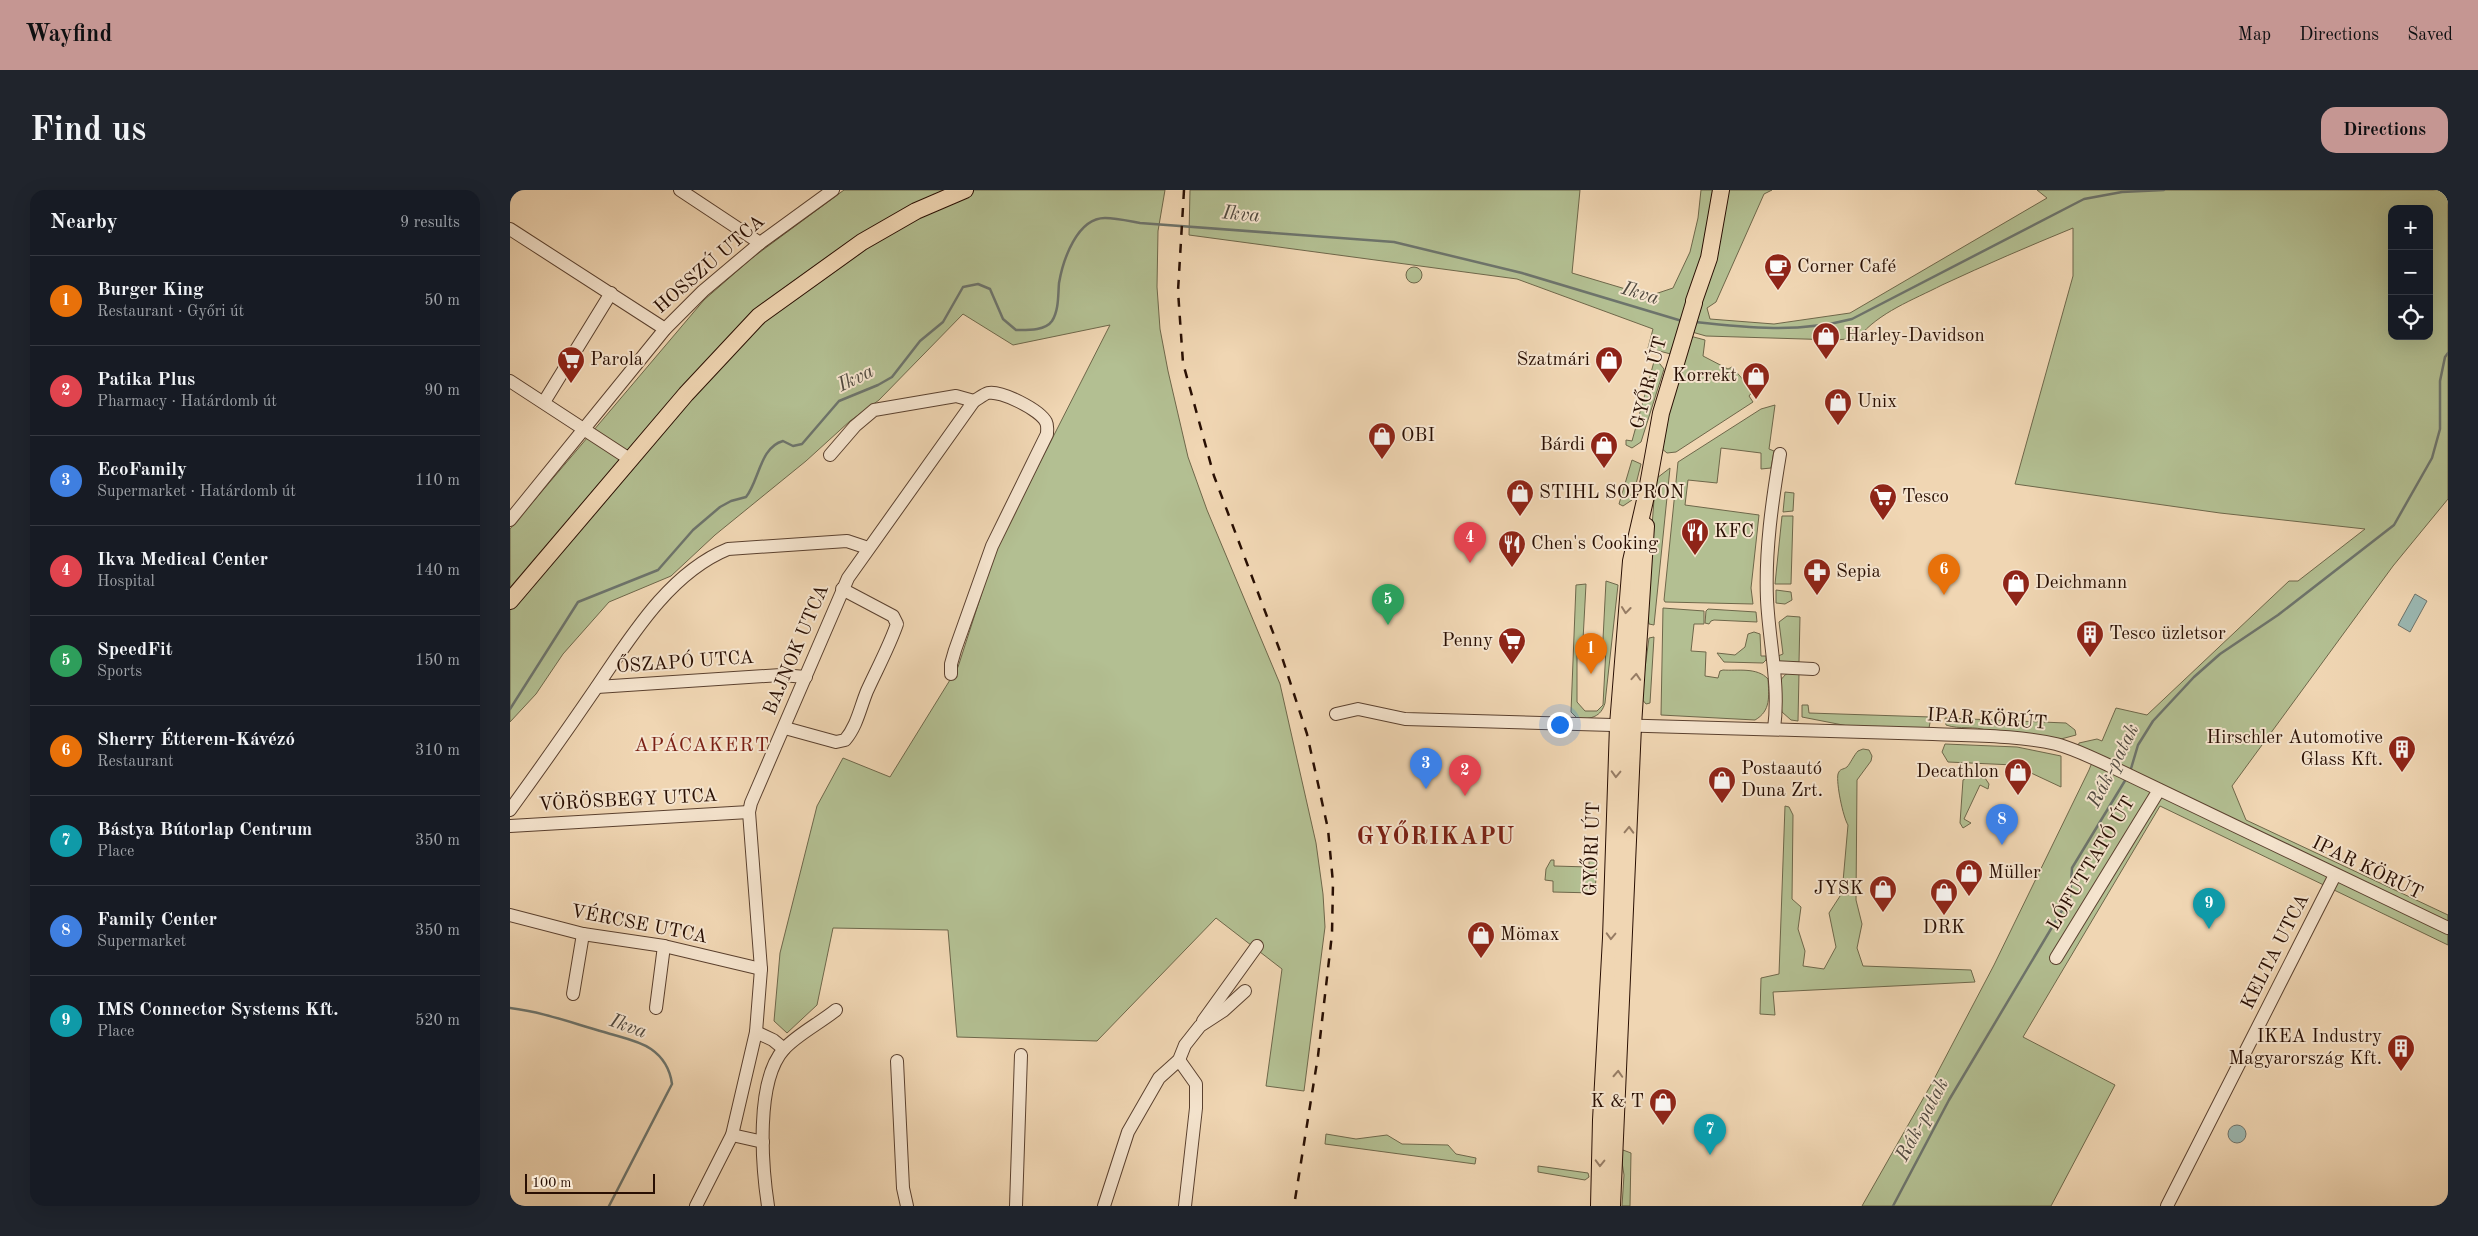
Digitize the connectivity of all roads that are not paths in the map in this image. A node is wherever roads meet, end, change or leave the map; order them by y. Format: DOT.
graph roads {
  1 [pos="680,190"];
  2 [pos="833,190"];
  3 [pos="965,190"];
  4 [pos="1720,191"];
  5 [pos="510,229"];
  6 [pos="760,243"];
  7 [pos="611,293"];
  8 [pos="665,329"];
  9 [pos="510,382"];
  10 [pos="974,401"];
  11 [pos="544,402"];
  12 [pos="585,430"];
  13 [pos="1780,454"];
  14 [pos="830,455"];
  15 [pos="631,460"];
  16 [pos="510,520"];
  17 [pos="868,548"];
  18 [pos="842,589"];
  19 [pos="510,600"];
  20 [pos="1775,667"];
  21 [pos="1813,669"];
  22 [pos="951,674"];
  23 [pos="806,677"];
  24 [pos="597,687"];
  25 [pos="1336,714"];
  26 [pos="1625,725"];
  27 [pos="785,728"];
  28 [pos="1774,729"];
  29 [pos="2159,790"];
  30 [pos="510,810"];
  31 [pos="749,812"];
  32 [pos="510,826"];
  33 [pos="2336,875"];
  34 [pos="510,915"];
  35 [pos="2448,928"];
  36 [pos="583,934"];
  37 [pos="664,946"];
  38 [pos="1257,946"];
  39 [pos="2056,958"];
  40 [pos="761,969"];
  41 [pos="1245,991"];
  42 [pos="573,994"];
  43 [pos="656,1008"];
  44 [pos="836,1010"];
  45 [pos="1200,1026"];
  46 [pos="756,1032"];
  47 [pos="784,1049"];
  48 [pos="1021,1055"];
  49 [pos="1179,1060"];
  50 [pos="897,1061"];
  51 [pos="732,1135"];
  52 [pos="763,1142"];
  53 [pos="696,1206"];
  54 [pos="768,1206"];
  55 [pos="907,1206"];
  56 [pos="1016,1206"];
  57 [pos="1104,1206"];
  58 [pos="1185,1206"];
  59 [pos="1599,1206"];
  60 [pos="1612,1206"];
  61 [pos="2167,1206"];
  1 -- 6 [label="street"];
  2 -- 6 [label="street, HOSSZÚ UTCA"];
  3 -- 15 [label="main road"];
  4 -- 26 [label="main road, GYŐRI ÚT"];
  5 -- 7 [label="street"];
  6 -- 8 [label="street, HOSSZÚ UTCA"];
  7 -- 8 [label="street"];
  7 -- 11 [label="street"];
  8 -- 12 [label="street, HOSSZÚ UTCA"];
  9 -- 11 [label="street"];
  10 -- 14 [label="street"];
  10 -- 17 [label="street, BAJNOK UTCA"];
  10 -- 22 [label="street"];
  11 -- 12 [label="street"];
  12 -- 15 [label="street"];
  12 -- 16 [label="street, HOSSZÚ UTCA"];
  13 -- 20 [label="street"];
  15 -- 19 [label="main road"];
  17 -- 18 [label="street, BAJNOK UTCA"];
  17 -- 24 [label="street"];
  18 -- 23 [label="street, BAJNOK UTCA"];
  18 -- 27 [label="street"];
  20 -- 21 [label="street"];
  20 -- 28 [label="street"];
  23 -- 24 [label="street, ŐSZAPÓ UTCA"];
  23 -- 27 [label="street, BAJNOK UTCA"];
  24 -- 30 [label="street"];
  25 -- 26 [label="street, IPAR KÖRÚT"];
  26 -- 28 [label="street, IPAR KÖRÚT"];
  26 -- 59 [label="main road, GYŐRI ÚT, one-way"];
  60 -- 26 [label="main road, GYŐRI ÚT, one-way"];
  27 -- 31 [label="street, BAJNOK UTCA"];
  28 -- 29 [label="street, IPAR KÖRÚT"];
  29 -- 33 [label="street, IPAR KÖRÚT"];
  29 -- 39 [label="street, LÓFUTTATÓ ÚT"];
  31 -- 32 [label="street, VÖRÖSBEGY UTCA"];
  31 -- 40 [label="street, BAJNOK UTCA"];
  33 -- 35 [label="street, IPAR KÖRÚT"];
  33 -- 61 [label="street, KELTA UTCA"];
  34 -- 36 [label="street, VÉRCSE UTCA"];
  36 -- 37 [label="street, VÉRCSE UTCA"];
  36 -- 42 [label="street"];
  37 -- 40 [label="street, VÉRCSE UTCA"];
  37 -- 43 [label="street"];
  38 -- 45 [label="street"];
  40 -- 46 [label="street, BAJNOK UTCA"];
  41 -- 45 [label="street"];
  44 -- 47 [label="street"];
  45 -- 49 [label="street"];
  46 -- 47 [label="street"];
  46 -- 51 [label="street, BAJNOK UTCA"];
  47 -- 52 [label="street"];
  48 -- 56 [label="street"];
  49 -- 57 [label="street"];
  49 -- 58 [label="street"];
  50 -- 55 [label="street"];
  51 -- 52 [label="street"];
  51 -- 53 [label="street"];
  52 -- 54 [label="street"];
}
